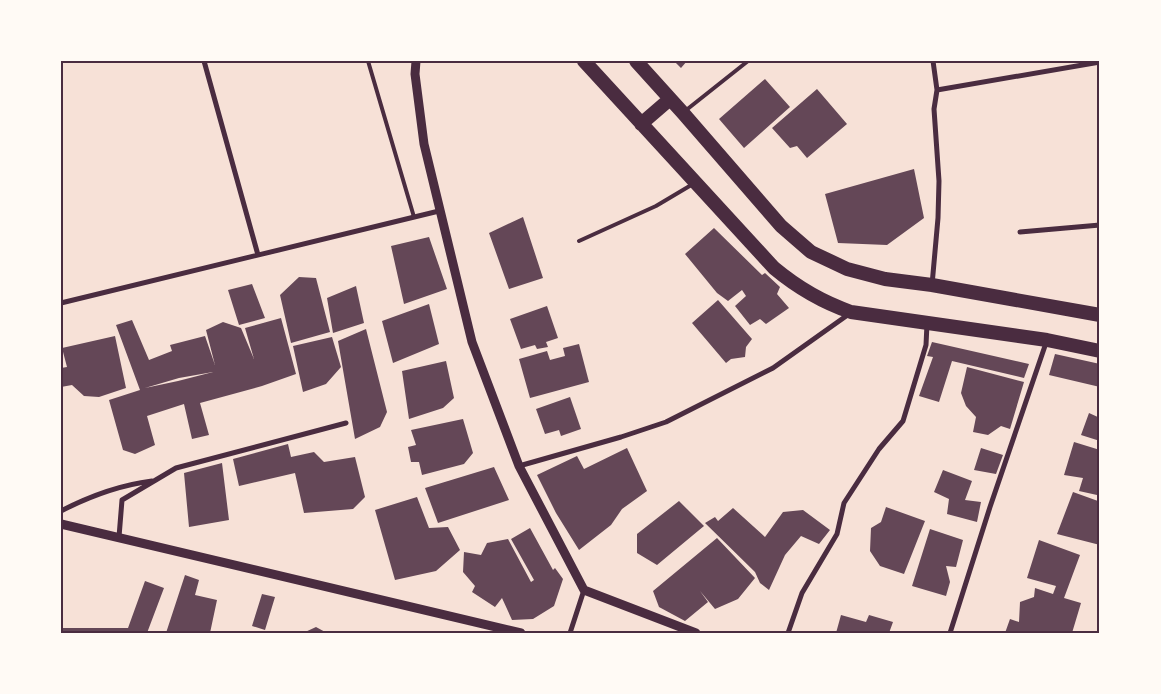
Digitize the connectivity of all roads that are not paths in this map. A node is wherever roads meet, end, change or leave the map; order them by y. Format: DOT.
graph roads {
  1 [pos="204,61"];
  2 [pos="368,61"];
  3 [pos="416,61"];
  4 [pos="584,61"];
  5 [pos="636,61"];
  6 [pos="748,61"];
  7 [pos="933,61"];
  8 [pos="1100,62"];
  9 [pos="937,90"];
  10 [pos="670,99"];
  11 [pos="683,113"];
  12 [pos="641,124"];
  13 [pos="695,183"];
  14 [pos="439,211"];
  15 [pos="414,217"];
  16 [pos="1100,224"];
  17 [pos="1020,232"];
  18 [pos="579,241"];
  19 [pos="258,255"];
  20 [pos="932,285"];
  21 [pos="61,303"];
  22 [pos="852,312"];
  23 [pos="1100,315"];
  24 [pos="927,324"];
  25 [pos="1048,340"];
  26 [pos="1100,351"];
  27 [pos="346,423"];
  28 [pos="519,466"];
  29 [pos="156,480"];
  30 [pos="61,512"];
  31 [pos="61,524"];
  32 [pos="119,538"];
  33 [pos="584,590"];
  34 [pos="521,633"];
  35 [pos="570,633"];
  36 [pos="696,633"];
  37 [pos="788,633"];
  38 [pos="950,633"];
  1 -- 19 [label="street"];
  2 -- 15 [label="lane"];
  3 -- 14 [label="street"];
  4 -- 12 [label="highway"];
  5 -- 10 [label="highway"];
  6 -- 11 [label="lane"];
  7 -- 9 [label="street"];
  8 -- 9 [label="street"];
  9 -- 20 [label="street"];
  10 -- 11 [label="highway"];
  10 -- 12 [label="highway"];
  11 -- 20 [label="highway"];
  12 -- 13 [label="highway"];
  13 -- 18 [label="lane"];
  13 -- 22 [label="highway"];
  14 -- 15 [label="street"];
  14 -- 28 [label="street"];
  15 -- 19 [label="street"];
  16 -- 17 [label="street"];
  19 -- 21 [label="street"];
  20 -- 23 [label="highway"];
  22 -- 24 [label="highway"];
  22 -- 28 [label="street"];
  24 -- 25 [label="highway"];
  24 -- 37 [label="street"];
  25 -- 26 [label="highway"];
  25 -- 38 [label="street"];
  27 -- 29 [label="street"];
  28 -- 33 [label="street"];
  29 -- 30 [label="street"];
  29 -- 32 [label="street"];
  31 -- 32 [label="street"];
  32 -- 34 [label="street"];
  33 -- 35 [label="street"];
  33 -- 36 [label="street"];
}
